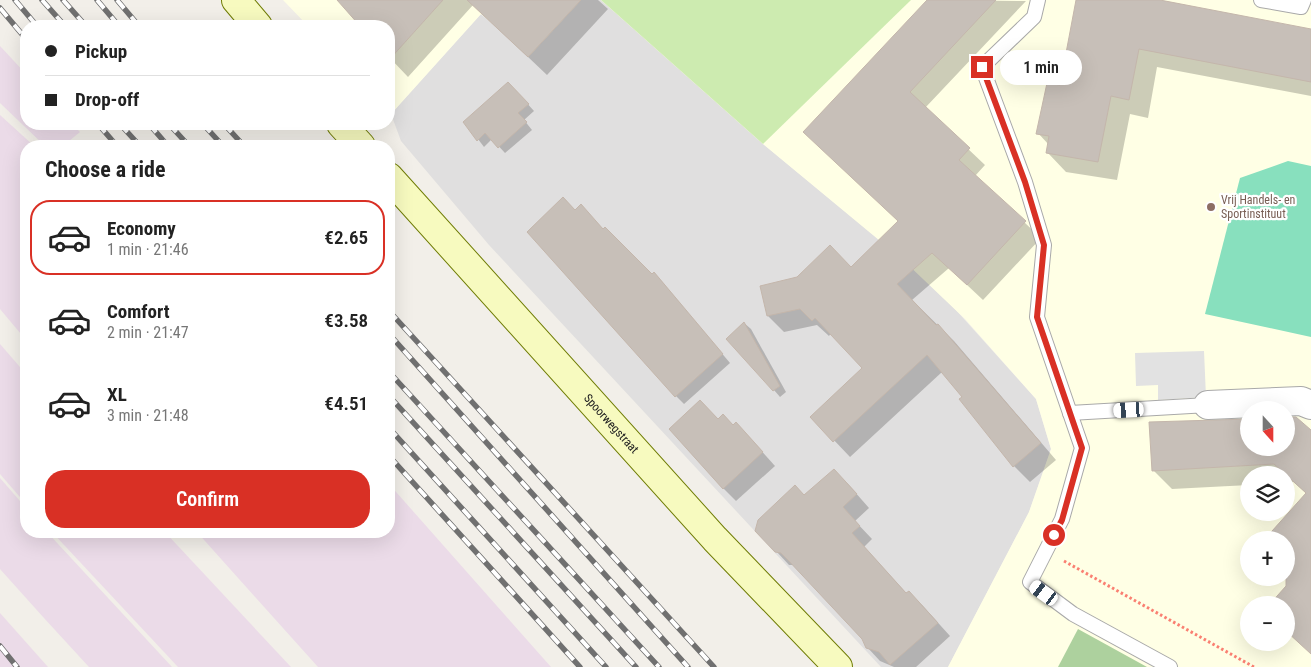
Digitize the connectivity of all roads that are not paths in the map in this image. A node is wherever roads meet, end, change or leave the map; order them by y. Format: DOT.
graph roads {
  1 [pos="236,0"];
  2 [pos="1038,0"];
  3 [pos="1261,0"];
  4 [pos="1304,0"];
  5 [pos="253,20"];
  6 [pos="346,130"];
  7 [pos="356,140"];
  8 [pos="395,184"];
  9 [pos="1208,405"];
  10 [pos="1311,405"];
  11 [pos="1070,413"];
  12 [pos="838,667"];
  13 [pos="1170,667"];
  1 -- 5 [label="street"];
  2 -- 11 [label="lane"];
  3 -- 4 [label="lane"];
  6 -- 7 [label="street"];
  8 -- 12 [label="street, Spoorwegstraat"];
  9 -- 10 [label="street"];
  9 -- 11 [label="lane"];
  11 -- 13 [label="lane"];
}
